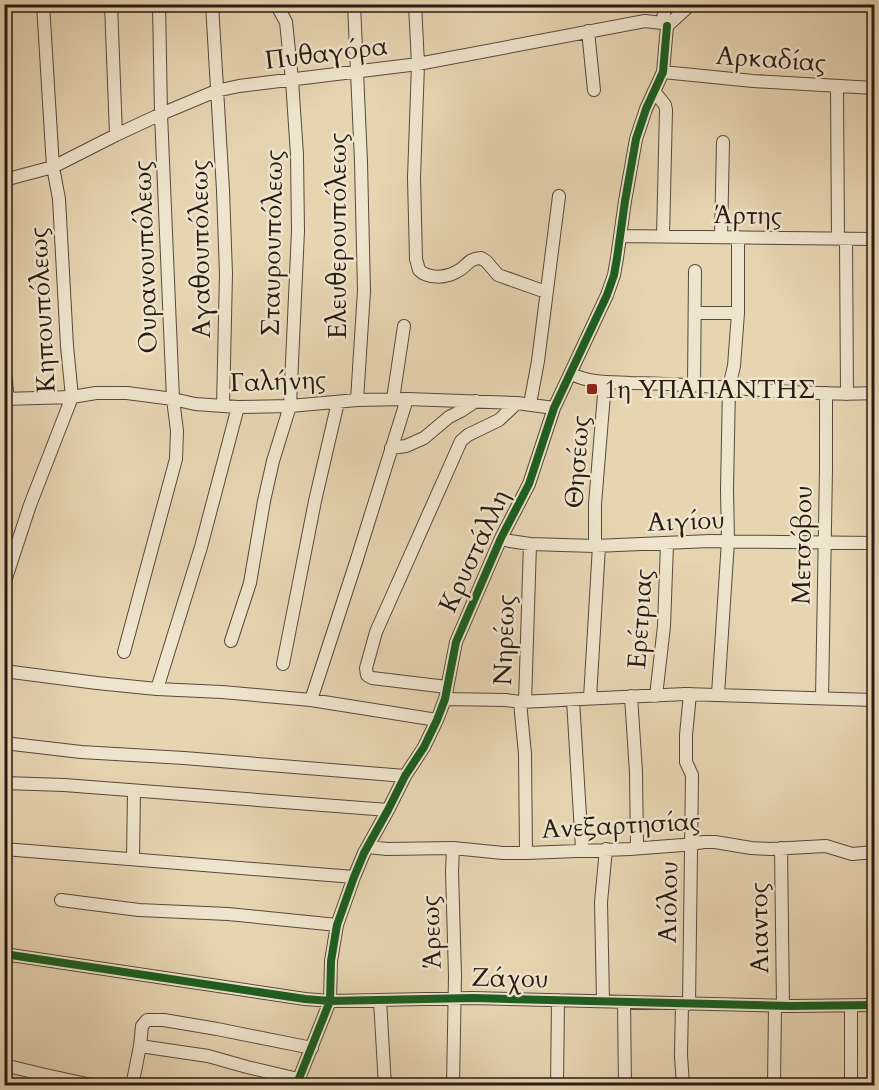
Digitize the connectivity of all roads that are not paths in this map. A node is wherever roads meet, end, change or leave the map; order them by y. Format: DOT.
graph roads {
  1 [pos="43,4"];
  2 [pos="111,4"];
  3 [pos="159,4"];
  4 [pos="212,4"];
  5 [pos="276,4"];
  6 [pos="354,4"];
  7 [pos="415,4"];
  8 [pos="666,4"];
  9 [pos="691,4"];
  10 [pos="664,24"];
  11 [pos="588,31"];
  12 [pos="418,64"];
  13 [pos="357,72"];
  14 [pos="663,72"];
  15 [pos="292,80"];
  16 [pos="837,87"];
  17 [pos="874,88"];
  18 [pos="594,90"];
  19 [pos="216,91"];
  20 [pos="654,91"];
  21 [pos="161,114"];
  22 [pos="116,135"];
  23 [pos="723,142"];
  24 [pos="53,167"];
  25 [pos="4,180"];
  26 [pos="559,196"];
  27 [pos="620,236"];
  28 [pos="663,236"];
  29 [pos="721,237"];
  30 [pos="738,237"];
  31 [pos="842,239"];
  32 [pos="874,239"];
  33 [pos="695,271"];
  34 [pos="546,292"];
  35 [pos="694,313"];
  36 [pos="738,313"];
  37 [pos="404,326"];
  38 [pos="4,365"];
  39 [pos="572,374"];
  40 [pos="605,382"];
  41 [pos="694,385"];
  42 [pos="729,387"];
  43 [pos="826,393"];
  44 [pos="874,393"];
  45 [pos="847,394"];
  46 [pos="72,397"];
  47 [pos="6,399"];
  48 [pos="173,399"];
  49 [pos="393,399"];
  50 [pos="407,399"];
  51 [pos="357,400"];
  52 [pos="476,401"];
  53 [pos="338,402"];
  54 [pos="517,403"];
  55 [pos="530,404"];
  56 [pos="223,406"];
  57 [pos="290,406"];
  58 [pos="238,407"];
  59 [pos="554,408"];
  60 [pos="391,448"];
  61 [pos="729,520"];
  62 [pos="501,538"];
  63 [pos="728,541"];
  64 [pos="710,542"];
  65 [pos="825,543"];
  66 [pos="874,543"];
  67 [pos="530,544"];
  68 [pos="667,544"];
  69 [pos="597,546"];
  70 [pos="4,584"];
  71 [pos="231,641"];
  72 [pos="124,652"];
  73 [pos="283,664"];
  74 [pos="4,671"];
  75 [pos="157,689"];
  76 [pos="446,693"];
  77 [pos="690,694"];
  78 [pos="718,694"];
  79 [pos="631,696"];
  80 [pos="656,696"];
  81 [pos="590,698"];
  82 [pos="822,698"];
  83 [pos="311,700"];
  84 [pos="573,700"];
  85 [pos="874,700"];
  86 [pos="522,702"];
  87 [pos="437,720"];
  88 [pos="4,743"];
  89 [pos="405,776"];
  90 [pos="4,783"];
  91 [pos="134,791"];
  92 [pos="388,810"];
  93 [pos="691,843"];
  94 [pos="368,847"];
  95 [pos="453,848"];
  96 [pos="637,848"];
  97 [pos="781,848"];
  98 [pos="4,849"];
  99 [pos="582,849"];
  100 [pos="606,849"];
  101 [pos="874,852"];
  102 [pos="526,853"];
  103 [pos="133,859"];
  104 [pos="354,877"];
  105 [pos="61,900"];
  106 [pos="337,925"];
  107 [pos="4,954"];
  108 [pos="455,998"];
  109 [pos="380,1000"];
  110 [pos="558,1000"];
  111 [pos="330,1001"];
  112 [pos="603,1001"];
  113 [pos="624,1002"];
  114 [pos="685,1004"];
  115 [pos="874,1005"];
  116 [pos="779,1006"];
  117 [pos="851,1006"];
  118 [pos="140,1046"];
  119 [pos="312,1048"];
  120 [pos="4,1065"];
  121 [pos="297,1082"];
  122 [pos="96,1086"];
  123 [pos="132,1086"];
  124 [pos="386,1086"];
  125 [pos="453,1086"];
  126 [pos="557,1086"];
  127 [pos="625,1086"];
  128 [pos="683,1086"];
  129 [pos="774,1086"];
  130 [pos="851,1086"];
  1 -- 24 [label="street, Κηπουπόλεως"];
  2 -- 22 [label="street"];
  3 -- 21 [label="street, Ουρανουπόλεως"];
  4 -- 19 [label="street, Αγαθουπόλεως"];
  5 -- 15 [label="street, Σταυρουπόλεως"];
  6 -- 13 [label="street, Ελευθερουπόλεως"];
  7 -- 12 [label="street"];
  8 -- 10 [label="street, Κρυστάλλη"];
  9 -- 10 [label="street"];
  10 -- 11 [label="street, Πυθαγόρα"];
  10 -- 14 [label="street, Κρυστάλλη"];
  11 -- 12 [label="street, Πυθαγόρα"];
  11 -- 18 [label="street"];
  12 -- 13 [label="street, Πυθαγόρα"];
  12 -- 34 [label="street"];
  13 -- 15 [label="street, Πυθαγόρα"];
  13 -- 51 [label="street, Ελευθερουπόλεως"];
  14 -- 16 [label="street, Αρκαδίας"];
  14 -- 20 [label="street, Κρυστάλλη"];
  15 -- 19 [label="street, Πυθαγόρα"];
  15 -- 57 [label="street, Σταυρουπόλεως"];
  16 -- 17 [label="street, Αρκαδίας"];
  16 -- 31 [label="street"];
  19 -- 21 [label="street, Πυθαγόρα"];
  19 -- 56 [label="street, Αγαθουπόλεως"];
  20 -- 27 [label="street, Κρυστάλλη"];
  20 -- 28 [label="street"];
  21 -- 22 [label="street, Πυθαγόρα"];
  21 -- 48 [label="street, Ουρανουπόλεως"];
  22 -- 24 [label="street, Πυθαγόρα"];
  23 -- 29 [label="street"];
  24 -- 25 [label="street, Πυθαγόρα"];
  24 -- 46 [label="street, Κηπουπόλεως"];
  26 -- 34 [label="street"];
  27 -- 28 [label="street, Άρτης"];
  27 -- 39 [label="street, Κρυστάλλη"];
  28 -- 29 [label="street, Άρτης"];
  29 -- 30 [label="street, Άρτης"];
  30 -- 31 [label="street, Άρτης"];
  30 -- 36 [label="street"];
  31 -- 32 [label="street, Άρτης"];
  31 -- 45 [label="street"];
  33 -- 35 [label="street"];
  34 -- 55 [label="street"];
  35 -- 36 [label="street"];
  35 -- 41 [label="street"];
  36 -- 42 [label="street"];
  37 -- 49 [label="street"];
  38 -- 47 [label="street"];
  39 -- 40 [label="street"];
  39 -- 59 [label="street, Κρυστάλλη"];
  40 -- 41 [label="street"];
  40 -- 69 [label="street, Θησέως"];
  41 -- 42 [label="street"];
  42 -- 43 [label="street"];
  42 -- 61 [label="street"];
  43 -- 45 [label="street"];
  43 -- 65 [label="street, Μετσόβου"];
  44 -- 45 [label="street"];
  46 -- 47 [label="street, Γαλήνης"];
  46 -- 48 [label="street, Γαλήνης"];
  46 -- 70 [label="street, Κηπουπόλεως"];
  48 -- 56 [label="street, Γαλήνης"];
  48 -- 72 [label="street, Ουρανουπόλεως"];
  49 -- 50 [label="street, Γαλήνης"];
  49 -- 51 [label="street, Γαλήνης"];
  50 -- 52 [label="street, Γαλήνης"];
  50 -- 60 [label="street"];
  51 -- 53 [label="street, Γαλήνης"];
  52 -- 54 [label="street, Γαλήνης"];
  52 -- 60 [label="street"];
  53 -- 57 [label="street, Γαλήνης"];
  53 -- 73 [label="street"];
  54 -- 55 [label="street, Γαλήνης"];
  54 -- 76 [label="street"];
  55 -- 59 [label="street, Γαλήνης"];
  56 -- 58 [label="street, Γαλήνης"];
  57 -- 58 [label="street, Γαλήνης"];
  57 -- 71 [label="street, Σταυρουπόλεως"];
  58 -- 75 [label="street"];
  59 -- 62 [label="street, Κρυστάλλη"];
  60 -- 83 [label="street"];
  61 -- 63 [label="street"];
  61 -- 64 [label="street"];
  62 -- 67 [label="street, Αιγίου"];
  62 -- 76 [label="street, Κρυστάλλη"];
  63 -- 64 [label="street, Αιγίου"];
  63 -- 65 [label="street, Αιγίου"];
  63 -- 78 [label="street"];
  64 -- 68 [label="street, Αιγίου"];
  65 -- 66 [label="street, Αιγίου"];
  65 -- 82 [label="street, Μετσόβου"];
  67 -- 69 [label="street, Αιγίου"];
  67 -- 86 [label="street, Νηρέως"];
  68 -- 69 [label="street, Αιγίου"];
  68 -- 80 [label="street, Ερέτριας"];
  69 -- 81 [label="street, Θησέως"];
  74 -- 75 [label="street"];
  75 -- 83 [label="street"];
  76 -- 86 [label="street"];
  76 -- 87 [label="street, Κρυστάλλη"];
  77 -- 78 [label="street"];
  77 -- 80 [label="street"];
  77 -- 93 [label="street, Αιόλου"];
  78 -- 82 [label="street"];
  79 -- 80 [label="street"];
  79 -- 81 [label="street"];
  79 -- 96 [label="street"];
  81 -- 84 [label="street"];
  82 -- 85 [label="street"];
  83 -- 87 [label="street"];
  84 -- 86 [label="street"];
  84 -- 99 [label="street"];
  86 -- 102 [label="street, Νηρέως"];
  87 -- 89 [label="street, Κρυστάλλη"];
  88 -- 89 [label="street"];
  89 -- 92 [label="street, Κρυστάλλη"];
  90 -- 91 [label="street"];
  91 -- 92 [label="street"];
  91 -- 103 [label="street"];
  92 -- 94 [label="street, Κρυστάλλη"];
  93 -- 96 [label="street, Ανεξαρτησίας"];
  93 -- 97 [label="street, Ανεξαρτησίας"];
  93 -- 114 [label="street, Αιόλου"];
  94 -- 95 [label="street, Ανεξαρτησίας"];
  94 -- 104 [label="street, Κρυστάλλη"];
  95 -- 102 [label="street, Ανεξαρτησίας"];
  95 -- 108 [label="street, Άρεως"];
  96 -- 100 [label="street, Ανεξαρτησίας"];
  97 -- 101 [label="street, Ανεξαρτησίας"];
  97 -- 116 [label="street, Αιαντος"];
  98 -- 103 [label="street"];
  99 -- 100 [label="street, Ανεξαρτησίας"];
  99 -- 102 [label="street, Ανεξαρτησίας"];
  100 -- 112 [label="street"];
  103 -- 104 [label="street"];
  104 -- 106 [label="street, Κρυστάλλη"];
  105 -- 106 [label="street"];
  106 -- 111 [label="street, Κρυστάλλη"];
  107 -- 111 [label="street, Ζάχου"];
  108 -- 109 [label="street, Ζάχου"];
  108 -- 110 [label="street, Ζάχου"];
  108 -- 125 [label="street, Άρεως"];
  109 -- 111 [label="street, Ζάχου"];
  109 -- 124 [label="street"];
  110 -- 112 [label="street, Ζάχου"];
  110 -- 126 [label="street"];
  111 -- 119 [label="street, Κρυστάλλη"];
  112 -- 113 [label="street, Ζάχου"];
  113 -- 114 [label="street, Ζάχου"];
  113 -- 127 [label="street"];
  114 -- 116 [label="street, Ζάχου"];
  114 -- 128 [label="street, Αιόλου"];
  115 -- 117 [label="street, Ζάχου"];
  116 -- 117 [label="street, Ζάχου"];
  116 -- 129 [label="street, Αιαντος"];
  117 -- 130 [label="street"];
  118 -- 119 [label="street"];
  118 -- 121 [label="street"];
  118 -- 123 [label="street"];
  119 -- 121 [label="street, Κρυστάλλη"];
  120 -- 122 [label="street"];
}
